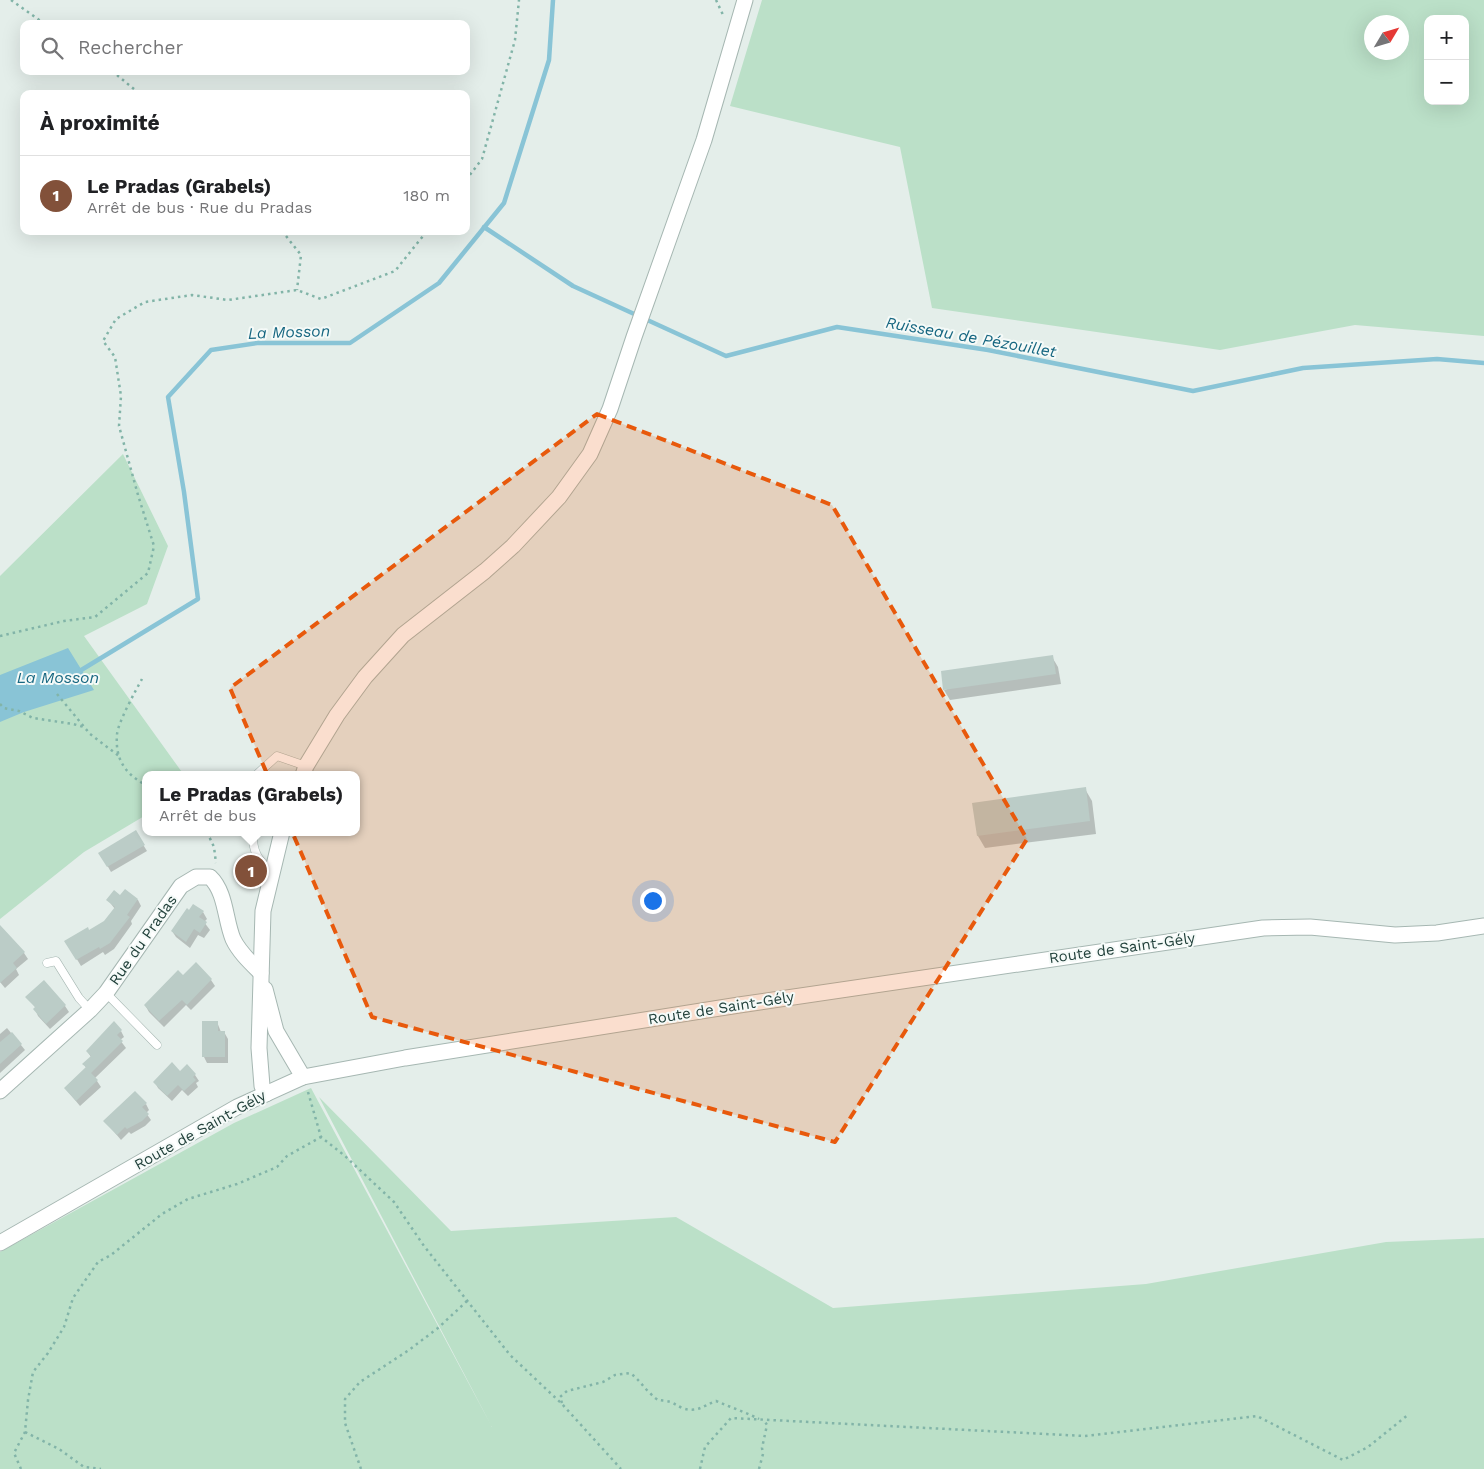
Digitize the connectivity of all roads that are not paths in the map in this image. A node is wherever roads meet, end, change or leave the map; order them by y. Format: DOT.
graph roads {
  1 [pos="745,0"];
  2 [pos="305,770"];
  3 [pos="260,771"];
  4 [pos="253,836"];
  5 [pos="281,836"];
  6 [pos="271,873"];
  7 [pos="1484,926"];
  8 [pos="47,963"];
  9 [pos="261,973"];
  10 [pos="106,993"];
  11 [pos="90,1010"];
  12 [pos="158,1045"];
  13 [pos="303,1077"];
  14 [pos="0,1091"];
  15 [pos="266,1094"];
  16 [pos="0,1243"];
  1 -- 2 [label="street"];
  2 -- 3 [label="lane"];
  4 -- 6 [label="lane"];
  5 -- 6 [label="street"];
  6 -- 9 [label="street"];
  7 -- 13 [label="street, Route de Saint-Gély"];
  8 -- 11 [label="lane"];
  9 -- 10 [label="street, Rue du Pradas"];
  9 -- 13 [label="street"];
  9 -- 15 [label="street"];
  10 -- 11 [label="street, Rue du Pradas"];
  10 -- 12 [label="lane"];
  11 -- 14 [label="street, Rue du Pradas"];
  13 -- 15 [label="street, Route de Saint-Gély"];
  15 -- 16 [label="street, Route de Saint-Gély"];
}
